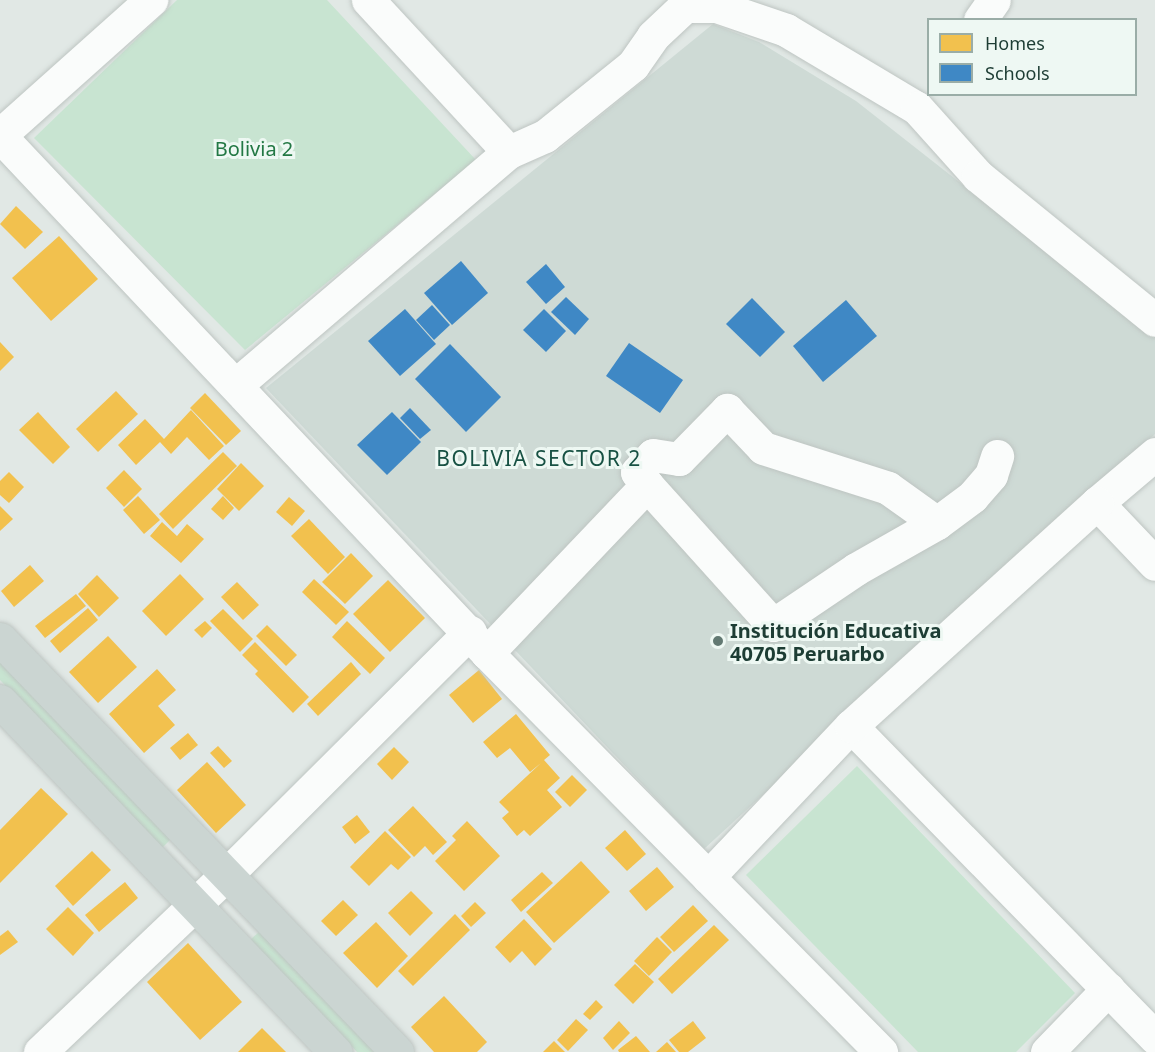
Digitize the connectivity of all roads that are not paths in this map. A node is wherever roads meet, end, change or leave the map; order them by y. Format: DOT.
graph roads {
  1 [pos="151,0"];
  2 [pos="368,0"];
  3 [pos="994,0"];
  4 [pos="676,3"];
  5 [pos="981,18"];
  6 [pos="923,100"];
  7 [pos="0,135"];
  8 [pos="509,152"];
  9 [pos="1155,320"];
  10 [pos="237,384"];
  11 [pos="1155,454"];
  12 [pos="997,456"];
  13 [pos="647,485"];
  14 [pos="1097,503"];
  15 [pos="937,523"];
  16 [pos="1155,564"];
  17 [pos="0,639"];
  18 [pos="479,642"];
  19 [pos="0,701"];
  20 [pos="851,726"];
  21 [pos="227,874"];
  22 [pos="708,877"];
  23 [pos="196,905"];
  24 [pos="1108,989"];
  25 [pos="1155,1038"];
  26 [pos="40,1052"];
  27 [pos="336,1052"];
  28 [pos="397,1052"];
  29 [pos="881,1052"];
  30 [pos="1047,1052"];
  1 -- 7 [label="street"];
  2 -- 8 [label="street"];
  3 -- 5 [label="street"];
  4 -- 6 [label="street"];
  4 -- 8 [label="street"];
  6 -- 9 [label="street"];
  7 -- 10 [label="street"];
  8 -- 10 [label="street"];
  10 -- 18 [label="street"];
  11 -- 14 [label="street"];
  12 -- 15 [label="street"];
  13 -- 15 [label="street"];
  13 -- 15 [label="street"];
  13 -- 18 [label="street"];
  14 -- 16 [label="street"];
  14 -- 20 [label="street"];
  17 -- 21 [label="main road"];
  18 -- 21 [label="street"];
  18 -- 22 [label="street"];
  19 -- 23 [label="main road"];
  20 -- 22 [label="street"];
  20 -- 24 [label="street"];
  21 -- 23 [label="street"];
  21 -- 28 [label="main road"];
  22 -- 29 [label="street"];
  23 -- 26 [label="street"];
  23 -- 27 [label="main road"];
  24 -- 25 [label="street"];
  24 -- 30 [label="street"];
}
